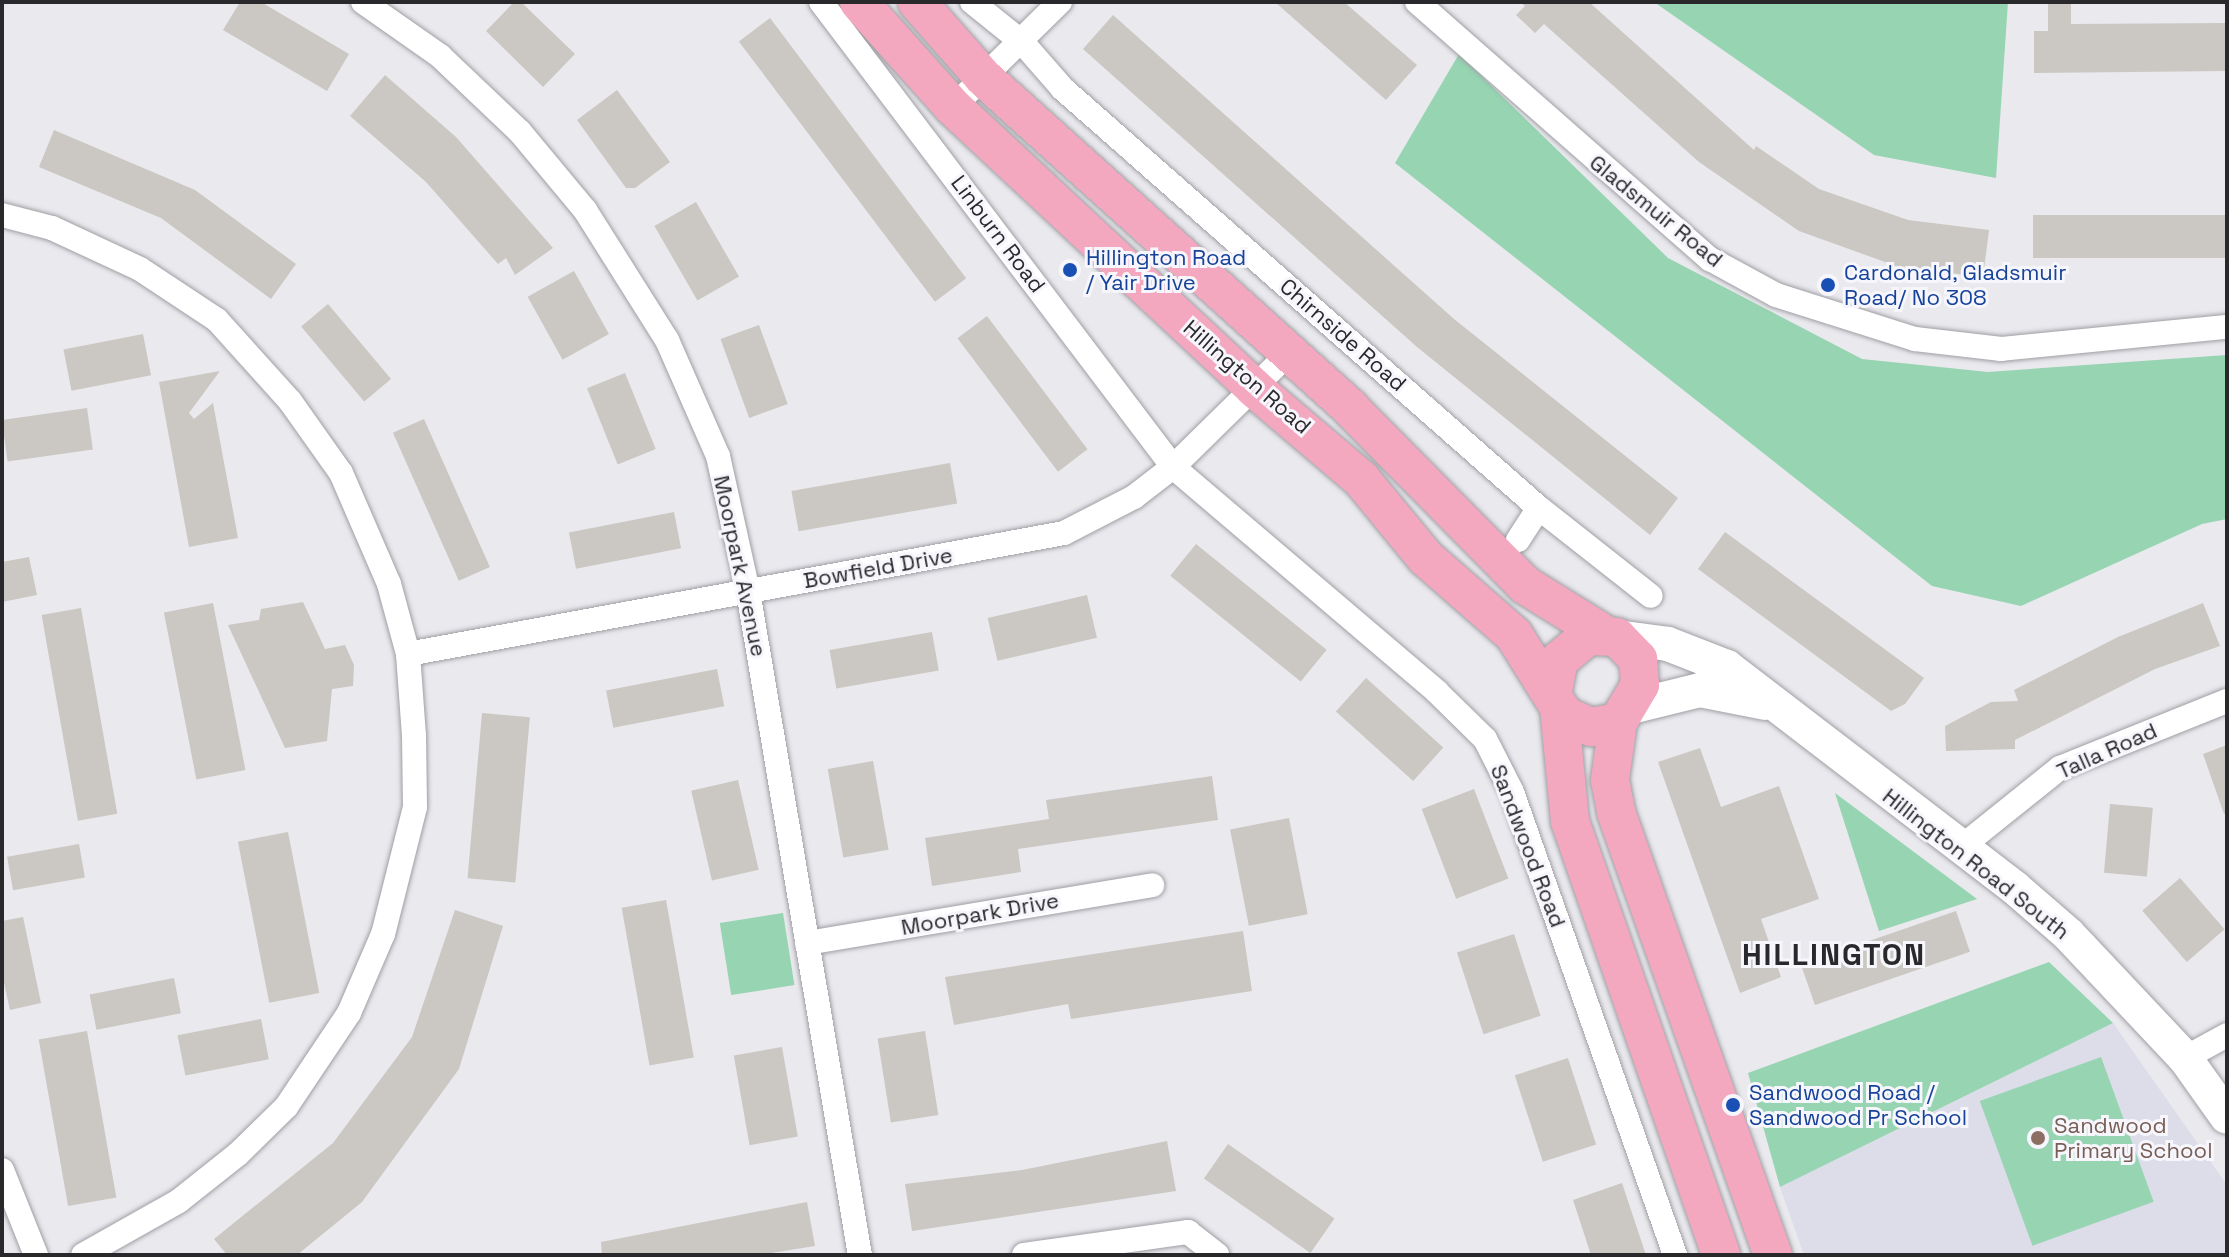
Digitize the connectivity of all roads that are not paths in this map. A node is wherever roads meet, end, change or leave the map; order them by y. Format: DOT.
graph roads {
  1 [pos="363,2"];
  2 [pos="821,2"];
  3 [pos="859,2"];
  4 [pos="917,2"];
  5 [pos="972,2"];
  6 [pos="1060,2"];
  7 [pos="1417,2"];
  8 [pos="1022,42"];
  9 [pos="984,78"];
  10 [pos="953,107"];
  11 [pos="2,215"];
  12 [pos="2227,327"];
  13 [pos="1288,354"];
  14 [pos="1254,388"];
  15 [pos="1173,467"];
  16 [pos="1539,508"];
  17 [pos="1518,540"];
  18 [pos="748,591"];
  19 [pos="1651,596"];
  20 [pos="1610,635"];
  21 [pos="408,654"];
  22 [pos="1556,701"];
  23 [pos="2227,701"];
  24 [pos="1769,704"];
  25 [pos="1625,714"];
  26 [pos="1960,848"];
  27 [pos="1152,885"];
  28 [pos="807,943"];
  29 [pos="2227,1035"];
  30 [pos="2185,1058"];
  31 [pos="2227,1117"];
  32 [pos="2,1170"];
  33 [pos="36,1255"];
  34 [pos="83,1255"];
  35 [pos="860,1255"];
  36 [pos="1024,1255"];
  37 [pos="1217,1255"];
  38 [pos="1675,1255"];
  39 [pos="1721,1255"];
  40 [pos="1773,1255"];
  1 -- 18 [label="street, Moorpark Avenue"];
  2 -- 15 [label="street, Linburn Road"];
  3 -- 10 [label="main road, Hillington Road"];
  4 -- 9 [label="main road, Hillington Road"];
  5 -- 8 [label="street, Chirnside Road"];
  6 -- 8 [label="street"];
  7 -- 12 [label="street, Gladsmuir Road"];
  8 -- 9 [label="street"];
  8 -- 16 [label="street, Chirnside Road"];
  9 -- 10 [label="street"];
  9 -- 13 [label="main road, Hillington Road"];
  10 -- 14 [label="main road, Hillington Road"];
  11 -- 21 [label="street"];
  13 -- 14 [label="street, Bowfield Drive"];
  13 -- 20 [label="main road, Hillington Road"];
  14 -- 15 [label="street, Bowfield Drive"];
  14 -- 22 [label="main road, Hillington Road"];
  15 -- 18 [label="street, Bowfield Drive"];
  15 -- 38 [label="street, Sandwood Road"];
  16 -- 17 [label="street"];
  16 -- 19 [label="street, Chirnside Road"];
  18 -- 21 [label="street, Bowfield Drive"];
  18 -- 28 [label="street, Moorpark Avenue"];
  20 -- 22 [label="main road"];
  20 -- 24 [label="street, Hillington Road South"];
  20 -- 25 [label="main road"];
  21 -- 34 [label="street"];
  22 -- 25 [label="main road"];
  22 -- 39 [label="main road, Sandwood Road"];
  23 -- 26 [label="street, Talla Road"];
  24 -- 25 [label="street, Hillington Road South"];
  24 -- 26 [label="street, Hillington Road South"];
  25 -- 40 [label="main road"];
  26 -- 30 [label="street, Hillington Road South"];
  27 -- 28 [label="street, Moorpark Drive"];
  28 -- 35 [label="street, Moorpark Avenue"];
  29 -- 30 [label="street"];
  30 -- 31 [label="street, Hillington Road South"];
  32 -- 33 [label="street"];
  36 -- 37 [label="street"];
}
